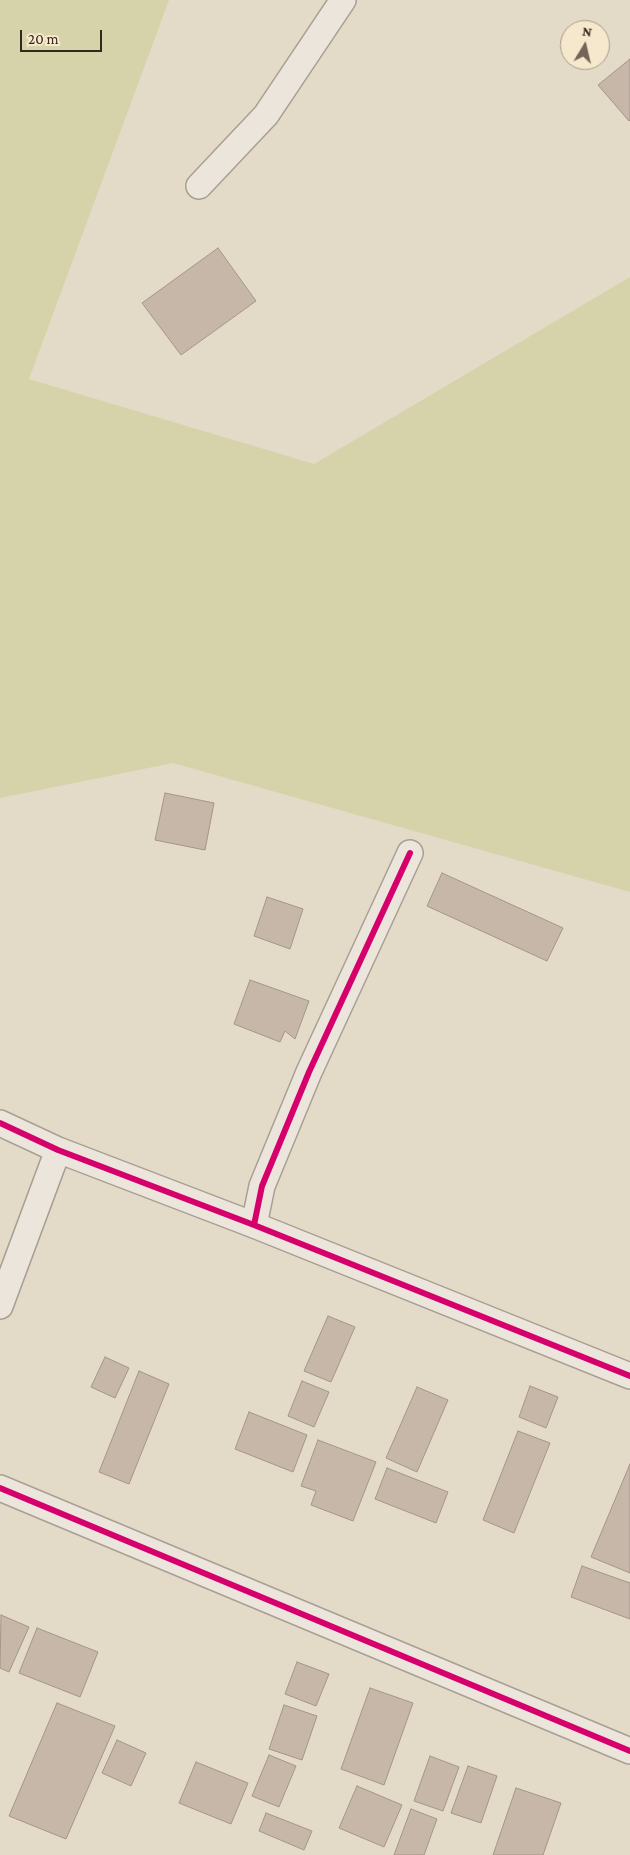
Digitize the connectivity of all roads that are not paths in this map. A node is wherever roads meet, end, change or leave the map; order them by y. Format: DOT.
graph roads {
  1 [pos="343,0"];
  2 [pos="199,186"];
  3 [pos="410,853"];
  4 [pos="0,1123"];
  5 [pos="58,1150"];
  6 [pos="254,1225"];
  7 [pos="0,1306"];
  8 [pos="630,1376"];
  9 [pos="0,1488"];
  10 [pos="630,1751"];
  1 -- 2 [label="street"];
  3 -- 6 [label="street"];
  4 -- 5 [label="street"];
  5 -- 6 [label="street"];
  5 -- 7 [label="street"];
  6 -- 8 [label="street"];
  9 -- 10 [label="street"];
}
